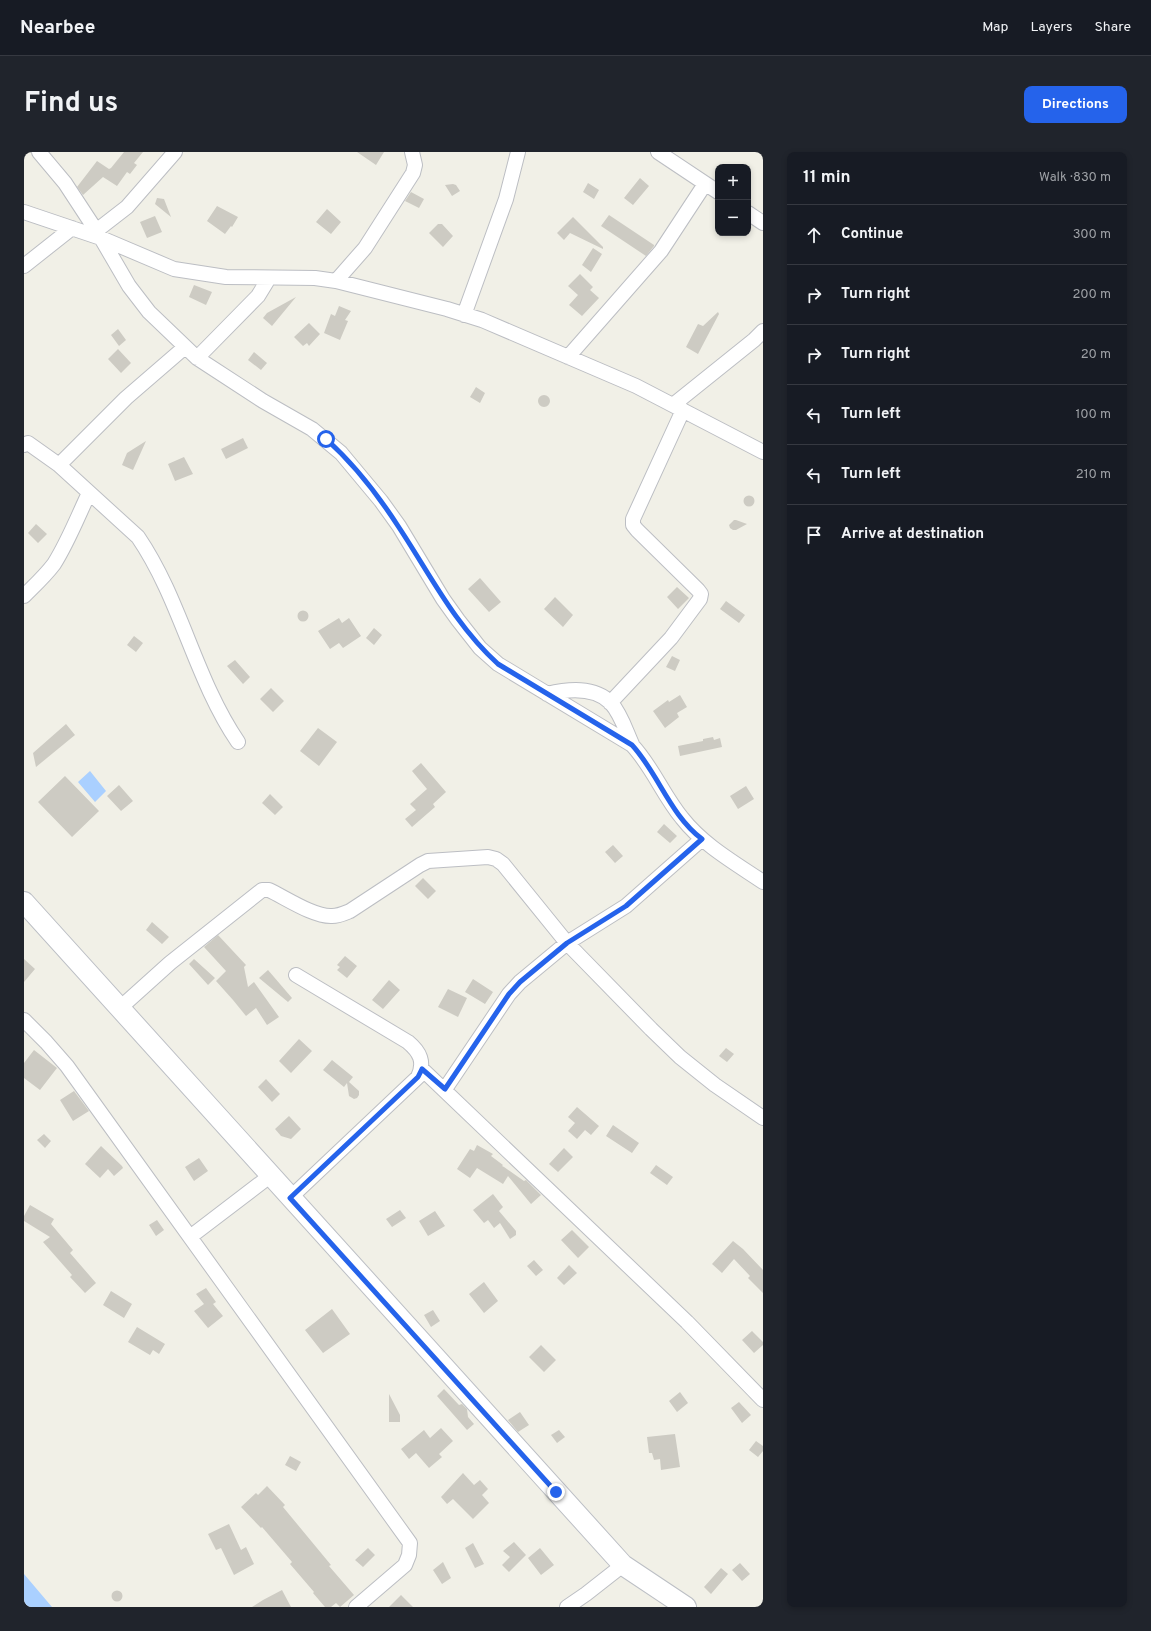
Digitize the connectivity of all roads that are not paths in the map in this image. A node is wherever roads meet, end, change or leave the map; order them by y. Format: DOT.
graph roads {
  1 [pos="39,152"];
  2 [pos="174,152"];
  3 [pos="412,152"];
  4 [pos="518,152"];
  5 [pos="658,152"];
  6 [pos="705,184"];
  7 [pos="715,190"];
  8 [pos="24,212"];
  9 [pos="751,214"];
  10 [pos="763,223"];
  11 [pos="72,228"];
  12 [pos="99,235"];
  13 [pos="24,266"];
  14 [pos="269,278"];
  15 [pos="336,281"];
  16 [pos="464,315"];
  17 [pos="763,330"];
  18 [pos="185,347"];
  19 [pos="568,357"];
  20 [pos="197,358"];
  21 [pos="678,408"];
  22 [pos="24,445"];
  23 [pos="763,452"];
  24 [pos="58,465"];
  25 [pos="89,493"];
  26 [pos="24,596"];
  27 [pos="547,694"];
  28 [pos="610,703"];
  29 [pos="238,742"];
  30 [pos="632,745"];
  31 [pos="702,839"];
  32 [pos="763,882"];
  33 [pos="24,902"];
  34 [pos="567,943"];
  35 [pos="296,975"];
  36 [pos="120,1008"];
  37 [pos="24,1020"];
  38 [pos="422,1069"];
  39 [pos="445,1089"];
  40 [pos="763,1118"];
  41 [pos="270,1176"];
  42 [pos="290,1198"];
  43 [pos="190,1237"];
  44 [pos="763,1400"];
  45 [pos="623,1565"];
  46 [pos="356,1607"];
  47 [pos="567,1607"];
  48 [pos="686,1607"];
  1 -- 12 [label="street"];
  2 -- 12 [label="street"];
  3 -- 15 [label="street"];
  4 -- 16 [label="street"];
  5 -- 6 [label="street"];
  6 -- 7 [label="street"];
  6 -- 19 [label="street"];
  8 -- 11 [label="street"];
  9 -- 10 [label="street"];
  11 -- 12 [label="street"];
  11 -- 13 [label="street"];
  12 -- 14 [label="street"];
  12 -- 18 [label="street"];
  14 -- 15 [label="street"];
  14 -- 20 [label="street"];
  15 -- 16 [label="street"];
  16 -- 19 [label="street"];
  17 -- 21 [label="street"];
  18 -- 20 [label="street"];
  18 -- 24 [label="street"];
  19 -- 21 [label="street"];
  20 -- 27 [label="street"];
  21 -- 23 [label="street"];
  21 -- 28 [label="street"];
  22 -- 24 [label="street"];
  24 -- 25 [label="street"];
  25 -- 26 [label="street"];
  25 -- 29 [label="street"];
  27 -- 28 [label="street"];
  27 -- 30 [label="street"];
  28 -- 30 [label="street"];
  30 -- 31 [label="street"];
  31 -- 32 [label="street"];
  31 -- 34 [label="street"];
  33 -- 36 [label="main road"];
  34 -- 36 [label="street"];
  34 -- 39 [label="street"];
  34 -- 40 [label="street"];
  35 -- 38 [label="street"];
  36 -- 41 [label="main road"];
  37 -- 43 [label="street"];
  38 -- 39 [label="street"];
  38 -- 42 [label="street"];
  39 -- 44 [label="street"];
  41 -- 42 [label="main road"];
  41 -- 43 [label="street"];
  42 -- 45 [label="main road"];
  43 -- 46 [label="street"];
  45 -- 47 [label="street"];
  45 -- 48 [label="main road"];
}
